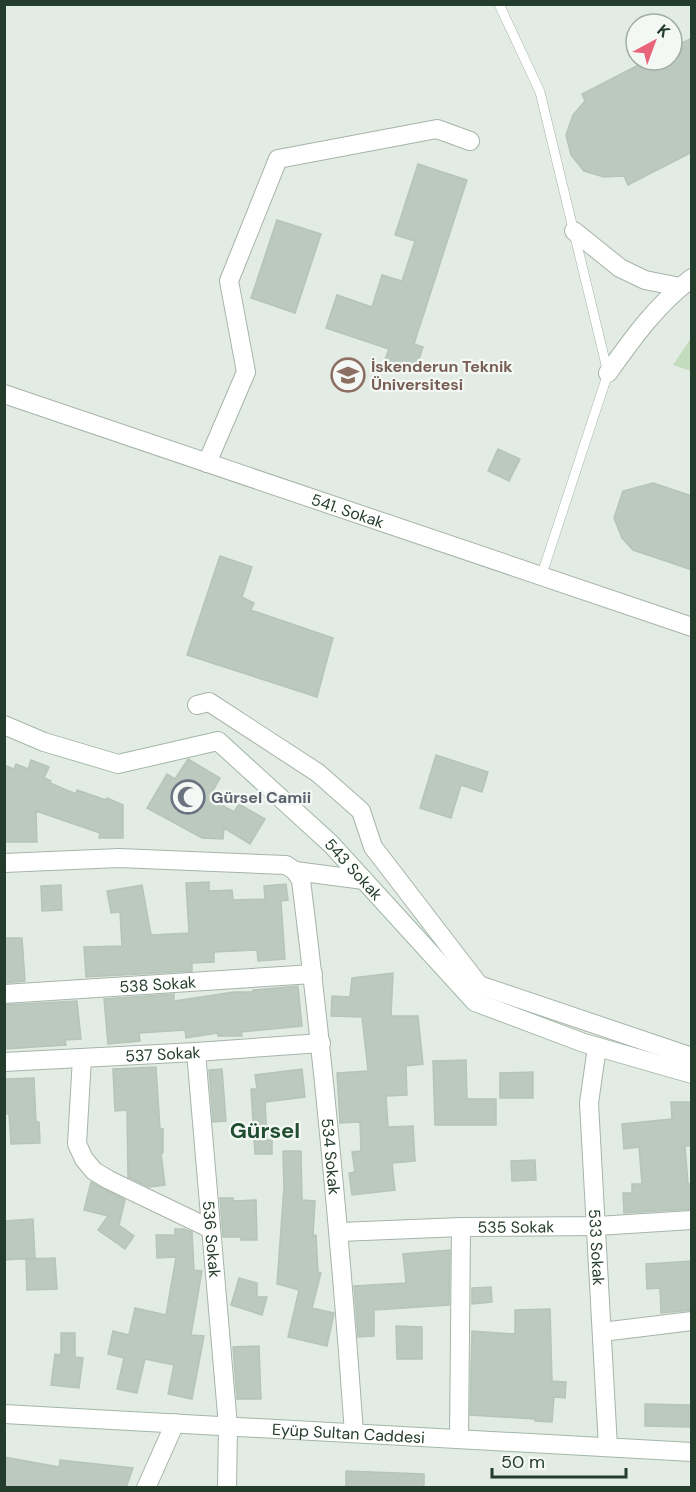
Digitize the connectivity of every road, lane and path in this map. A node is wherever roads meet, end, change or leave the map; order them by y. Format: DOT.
graph roads {
  1 [pos="499,4"];
  2 [pos="470,141"];
  3 [pos="574,231"];
  4 [pos="686,283"];
  5 [pos="608,373"];
  6 [pos="4,394"];
  7 [pos="207,462"];
  8 [pos="541,577"];
  9 [pos="692,627"];
  10 [pos="197,705"];
  11 [pos="4,725"];
  12 [pos="4,863"];
  13 [pos="298,875"];
  14 [pos="364,880"];
  15 [pos="313,974"];
  16 [pos="4,994"];
  17 [pos="321,1043"];
  18 [pos="597,1047"];
  19 [pos="196,1052"];
  20 [pos="692,1057"];
  21 [pos="82,1058"];
  22 [pos="4,1062"];
  23 [pos="692,1074"];
  24 [pos="692,1220"];
  25 [pos="461,1227"];
  26 [pos="597,1227"];
  27 [pos="211,1229"];
  28 [pos="340,1232"];
  29 [pos="692,1321"];
  30 [pos="602,1332"];
  31 [pos="4,1414"];
  32 [pos="175,1423"];
  33 [pos="228,1426"];
  34 [pos="354,1433"];
  35 [pos="459,1439"];
  36 [pos="608,1447"];
  37 [pos="692,1452"];
  38 [pos="146,1488"];
  39 [pos="226,1488"];
  1 -- 3 [label="lane"];
  2 -- 7 [label="street"];
  3 -- 4 [label="street"];
  3 -- 5 [label="lane"];
  4 -- 5 [label="street"];
  5 -- 8 [label="lane"];
  6 -- 7 [label="street, 541. Sokak"];
  7 -- 8 [label="street, 541. Sokak"];
  8 -- 9 [label="street, 541. Sokak"];
  10 -- 20 [label="street"];
  11 -- 14 [label="street, 543 Sokak"];
  12 -- 13 [label="street"];
  13 -- 14 [label="street"];
  13 -- 15 [label="street, 534 Sokak"];
  14 -- 18 [label="street, 543 Sokak"];
  15 -- 16 [label="street, 538 Sokak"];
  15 -- 17 [label="street, 534 Sokak"];
  17 -- 19 [label="street, 537 Sokak"];
  17 -- 28 [label="street, 534 Sokak"];
  18 -- 23 [label="street, 543 Sokak"];
  18 -- 26 [label="street, 533 Sokak"];
  19 -- 21 [label="street, 537 Sokak"];
  19 -- 27 [label="street, 536 Sokak"];
  21 -- 22 [label="street, 537 Sokak"];
  21 -- 27 [label="street"];
  24 -- 26 [label="street, 535 Sokak"];
  25 -- 26 [label="street, 535 Sokak"];
  25 -- 28 [label="street, 535 Sokak"];
  25 -- 35 [label="street"];
  26 -- 30 [label="street, 533 Sokak"];
  27 -- 33 [label="street, 536 Sokak"];
  28 -- 34 [label="street, 534 Sokak"];
  29 -- 30 [label="street"];
  30 -- 36 [label="street, 533 Sokak"];
  31 -- 32 [label="street, Eyüp Sultan Caddesi"];
  32 -- 33 [label="street, Eyüp Sultan Caddesi"];
  32 -- 38 [label="street"];
  33 -- 34 [label="street, Eyüp Sultan Caddesi"];
  33 -- 39 [label="street, 536 Sokak"];
  34 -- 35 [label="street, Eyüp Sultan Caddesi"];
  35 -- 36 [label="street, Eyüp Sultan Caddesi"];
  36 -- 37 [label="street, Eyüp Sultan Caddesi"];
}
